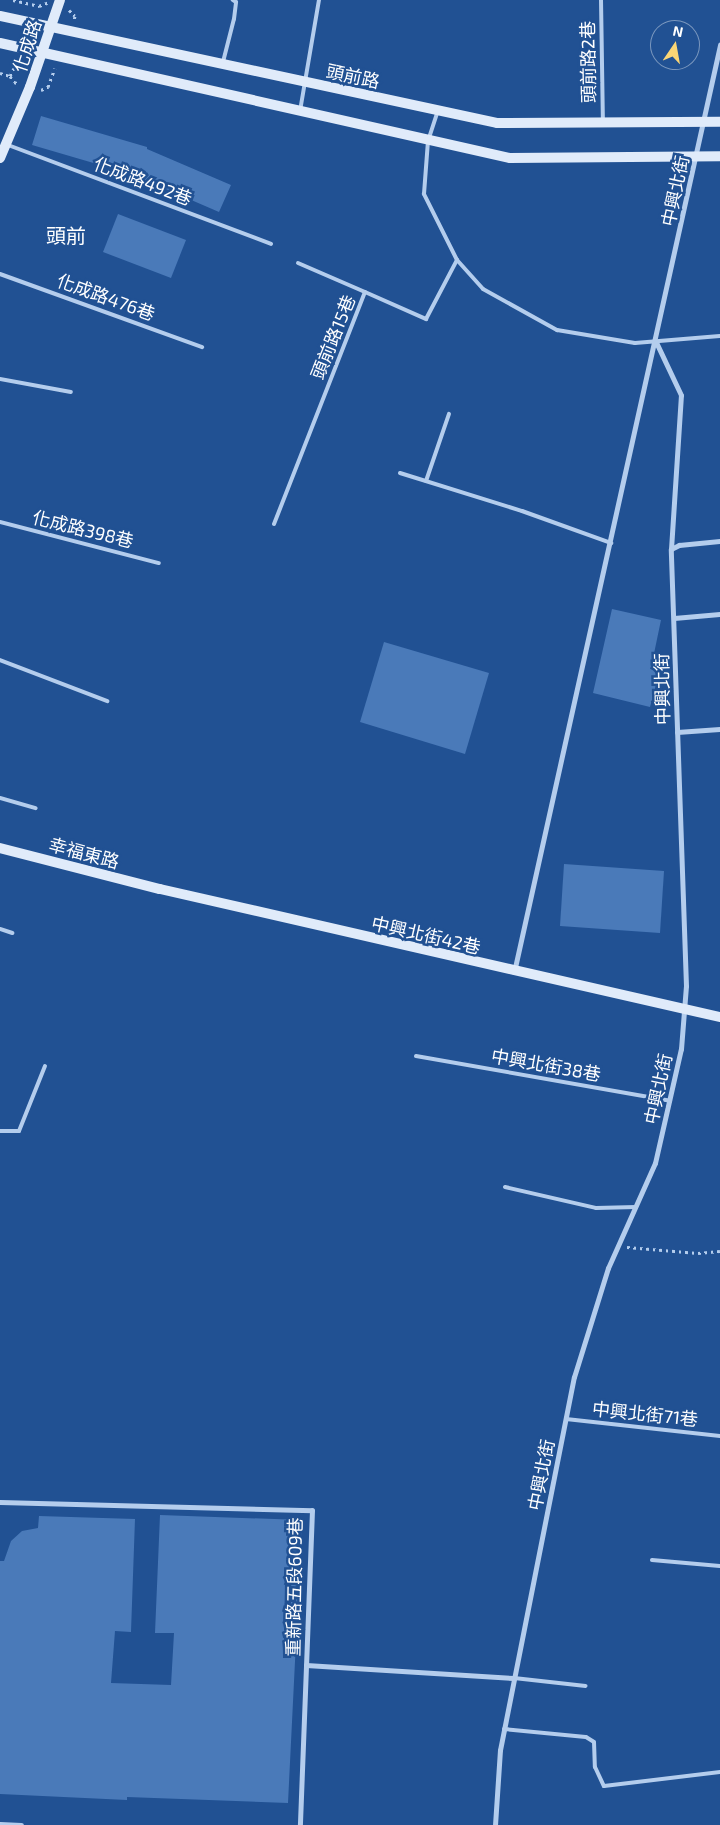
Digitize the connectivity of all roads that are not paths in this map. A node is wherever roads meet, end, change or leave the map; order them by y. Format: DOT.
graph roads {
  1 [pos="233,0"];
  2 [pos="319,0"];
  3 [pos="601,0"];
  4 [pos="58,3"];
  5 [pos="0,16"];
  6 [pos="50,27"];
  7 [pos="0,43"];
  8 [pos="720,45"];
  9 [pos="41,53"];
  10 [pos="223,64"];
  11 [pos="306,82"];
  12 [pos="438,111"];
  13 [pos="300,113"];
  14 [pos="704,122"];
  15 [pos="720,122"];
  16 [pos="603,123"];
  17 [pos="428,141"];
  18 [pos="6,144"];
  19 [pos="720,156"];
  20 [pos="697,157"];
  21 [pos="0,158"];
  22 [pos="271,244"];
  23 [pos="457,260"];
  24 [pos="298,263"];
  25 [pos="0,274"];
  26 [pos="365,292"];
  27 [pos="720,336"];
  28 [pos="656,342"];
  29 [pos="202,347"];
  30 [pos="0,379"];
  31 [pos="70,392"];
  32 [pos="449,414"];
  33 [pos="400,473"];
  34 [pos="426,481"];
  35 [pos="0,522"];
  36 [pos="274,524"];
  37 [pos="720,541"];
  38 [pos="611,543"];
  39 [pos="671,549"];
  40 [pos="159,563"];
  41 [pos="720,614"];
  42 [pos="674,618"];
  43 [pos="0,660"];
  44 [pos="107,701"];
  45 [pos="720,730"];
  46 [pos="677,732"];
  47 [pos="0,798"];
  48 [pos="36,808"];
  49 [pos="0,848"];
  50 [pos="160,890"];
  51 [pos="0,929"];
  52 [pos="12,933"];
  53 [pos="514,972"];
  54 [pos="685,1010"];
  55 [pos="720,1017"];
  56 [pos="416,1056"];
  57 [pos="45,1066"];
  58 [pos="670,1101"];
  59 [pos="0,1132"];
  60 [pos="506,1187"];
  61 [pos="637,1206"];
  62 [pos="566,1419"];
  63 [pos="720,1436"];
  64 [pos="0,1502"];
  65 [pos="652,1560"];
  66 [pos="720,1566"];
  67 [pos="306,1665"];
  68 [pos="514,1678"];
  69 [pos="586,1686"];
  70 [pos="504,1729"];
  71 [pos="720,1772"];
  72 [pos="0,1824"];
  73 [pos="20,1825"];
  74 [pos="300,1825"];
  75 [pos="495,1825"];
  1 -- 10 [label="lane"];
  2 -- 11 [label="lane"];
  3 -- 16 [label="lane, 頭前路2巷"];
  4 -- 6 [label="street, 化成路"];
  5 -- 6 [label="street, 頭前路"];
  6 -- 9 [label="street, 化成路"];
  6 -- 10 [label="street, 頭前路"];
  7 -- 9 [label="street"];
  8 -- 14 [label="street, 中興北街"];
  9 -- 13 [label="street"];
  9 -- 18 [label="street, 化成路"];
  10 -- 11 [label="street, 頭前路"];
  11 -- 12 [label="street, 頭前路"];
  11 -- 13 [label="lane"];
  12 -- 16 [label="street, 頭前路"];
  12 -- 17 [label="lane"];
  13 -- 17 [label="street"];
  14 -- 15 [label="street, 頭前路"];
  14 -- 16 [label="street, 頭前路"];
  14 -- 20 [label="street, 中興北街"];
  17 -- 20 [label="street"];
  17 -- 23 [label="lane"];
  18 -- 21 [label="street, 化成路"];
  18 -- 22 [label="lane, 化成路492巷"];
  19 -- 20 [label="street"];
  20 -- 28 [label="street, 中興北街"];
  23 -- 26 [label="lane, 頭前路15巷"];
  23 -- 28 [label="lane"];
  24 -- 26 [label="lane"];
  25 -- 29 [label="lane, 化成路476巷"];
  26 -- 36 [label="lane, 頭前路15巷"];
  27 -- 28 [label="lane"];
  28 -- 38 [label="street, 中興北街"];
  28 -- 39 [label="street, 中興北街"];
  30 -- 31 [label="lane"];
  32 -- 34 [label="lane"];
  33 -- 34 [label="lane"];
  34 -- 38 [label="lane"];
  35 -- 40 [label="lane, 化成路398巷"];
  37 -- 39 [label="street"];
  38 -- 53 [label="street, 中興北街"];
  39 -- 42 [label="street, 中興北街"];
  41 -- 42 [label="street"];
  42 -- 46 [label="street, 中興北街"];
  43 -- 44 [label="lane"];
  45 -- 46 [label="street"];
  46 -- 54 [label="street, 中興北街"];
  47 -- 48 [label="lane"];
  49 -- 50 [label="street, 幸福東路"];
  50 -- 53 [label="street, 中興北街42巷"];
  51 -- 52 [label="lane"];
  53 -- 54 [label="street, 中興北街42巷"];
  54 -- 55 [label="street, 中興北街42巷"];
  54 -- 58 [label="street, 中興北街"];
  56 -- 58 [label="lane, 中興北街38巷"];
  57 -- 59 [label="lane"];
  58 -- 61 [label="street, 中興北街"];
  60 -- 61 [label="lane"];
  61 -- 62 [label="street, 中興北街"];
  62 -- 63 [label="lane, 中興北街71巷"];
  62 -- 68 [label="street, 中興北街"];
  64 -- 67 [label="street, 重新路五段609巷"];
  65 -- 66 [label="lane"];
  67 -- 68 [label="street"];
  67 -- 74 [label="street, 重新路五段609巷"];
  68 -- 69 [label="lane"];
  68 -- 70 [label="street, 中興北街"];
  70 -- 71 [label="lane"];
  70 -- 75 [label="street, 中興北街"];
  72 -- 73 [label="street"];
}
